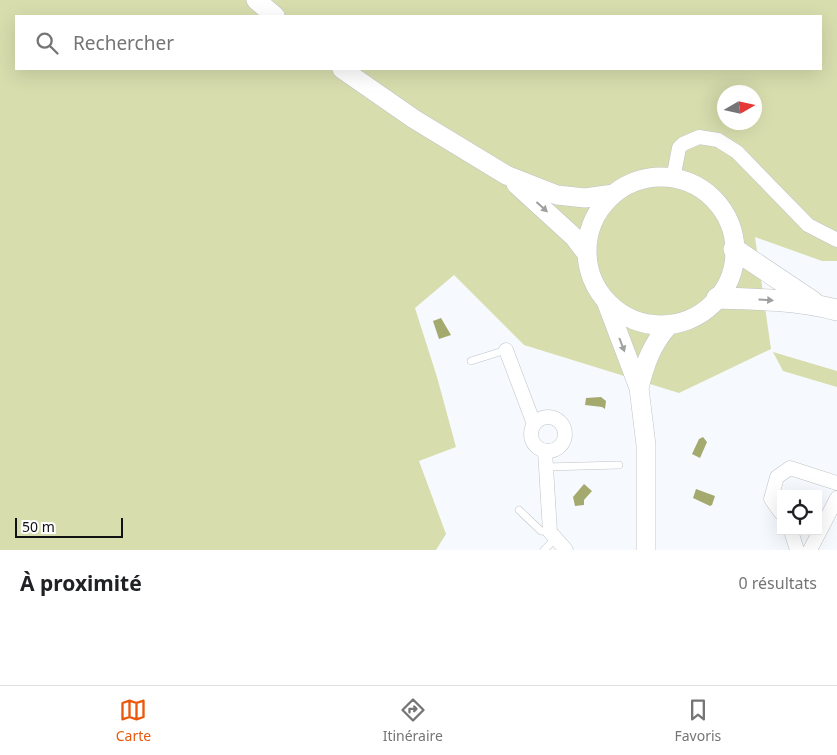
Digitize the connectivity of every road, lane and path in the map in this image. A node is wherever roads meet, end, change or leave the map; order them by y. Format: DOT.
graph roads {
  1 [pos="256,0"];
  2 [pos="274,15"];
  3 [pos="343,70"];
  4 [pos="506,175"];
  5 [pos="673,179"];
  6 [pos="614,194"];
  7 [pos="837,240"];
  8 [pos="734,249"];
  9 [pos="587,254"];
  10 [pos="717,298"];
  11 [pos="606,301"];
  12 [pos="827,308"];
  13 [pos="670,325"];
  14 [pos="506,350"];
  15 [pos="471,361"];
  16 [pos="639,388"];
  17 [pos="534,424"];
  18 [pos="545,451"];
  19 [pos="619,465"];
  20 [pos="546,467"];
  21 [pos="837,483"];
  22 [pos="837,498"];
  23 [pos="777,507"];
  24 [pos="519,510"];
  25 [pos="792,535"];
  26 [pos="550,541"];
  27 [pos="566,550"];
  28 [pos="632,550"];
  29 [pos="647,550"];
  30 [pos="798,550"];
  31 [pos="810,550"];
  1 -- 2 [label="main road"];
  3 -- 4 [label="main road"];
  4 -- 6 [label="main road"];
  4 -- 9 [label="main road, one-way"];
  5 -- 6 [label="main road"];
  5 -- 7 [label="street"];
  5 -- 8 [label="main road"];
  6 -- 9 [label="main road"];
  8 -- 10 [label="main road"];
  8 -- 12 [label="main road"];
  9 -- 11 [label="main road"];
  10 -- 12 [label="main road, one-way"];
  10 -- 13 [label="main road"];
  11 -- 13 [label="main road"];
  11 -- 16 [label="main road, one-way"];
  13 -- 16 [label="main road"];
  14 -- 15 [label="lane"];
  14 -- 17 [label="street"];
  16 -- 29 [label="main road"];
  17 -- 18 [label="street"];
  17 -- 18 [label="street"];
  18 -- 20 [label="street"];
  19 -- 20 [label="lane"];
  20 -- 26 [label="street"];
  21 -- 23 [label="street"];
  22 -- 31 [label="street"];
  24 -- 26 [label="lane"];
  25 -- 30 [label="street"];
  26 -- 27 [label="street"];
  28 -- 29 [label="main road"];
}
